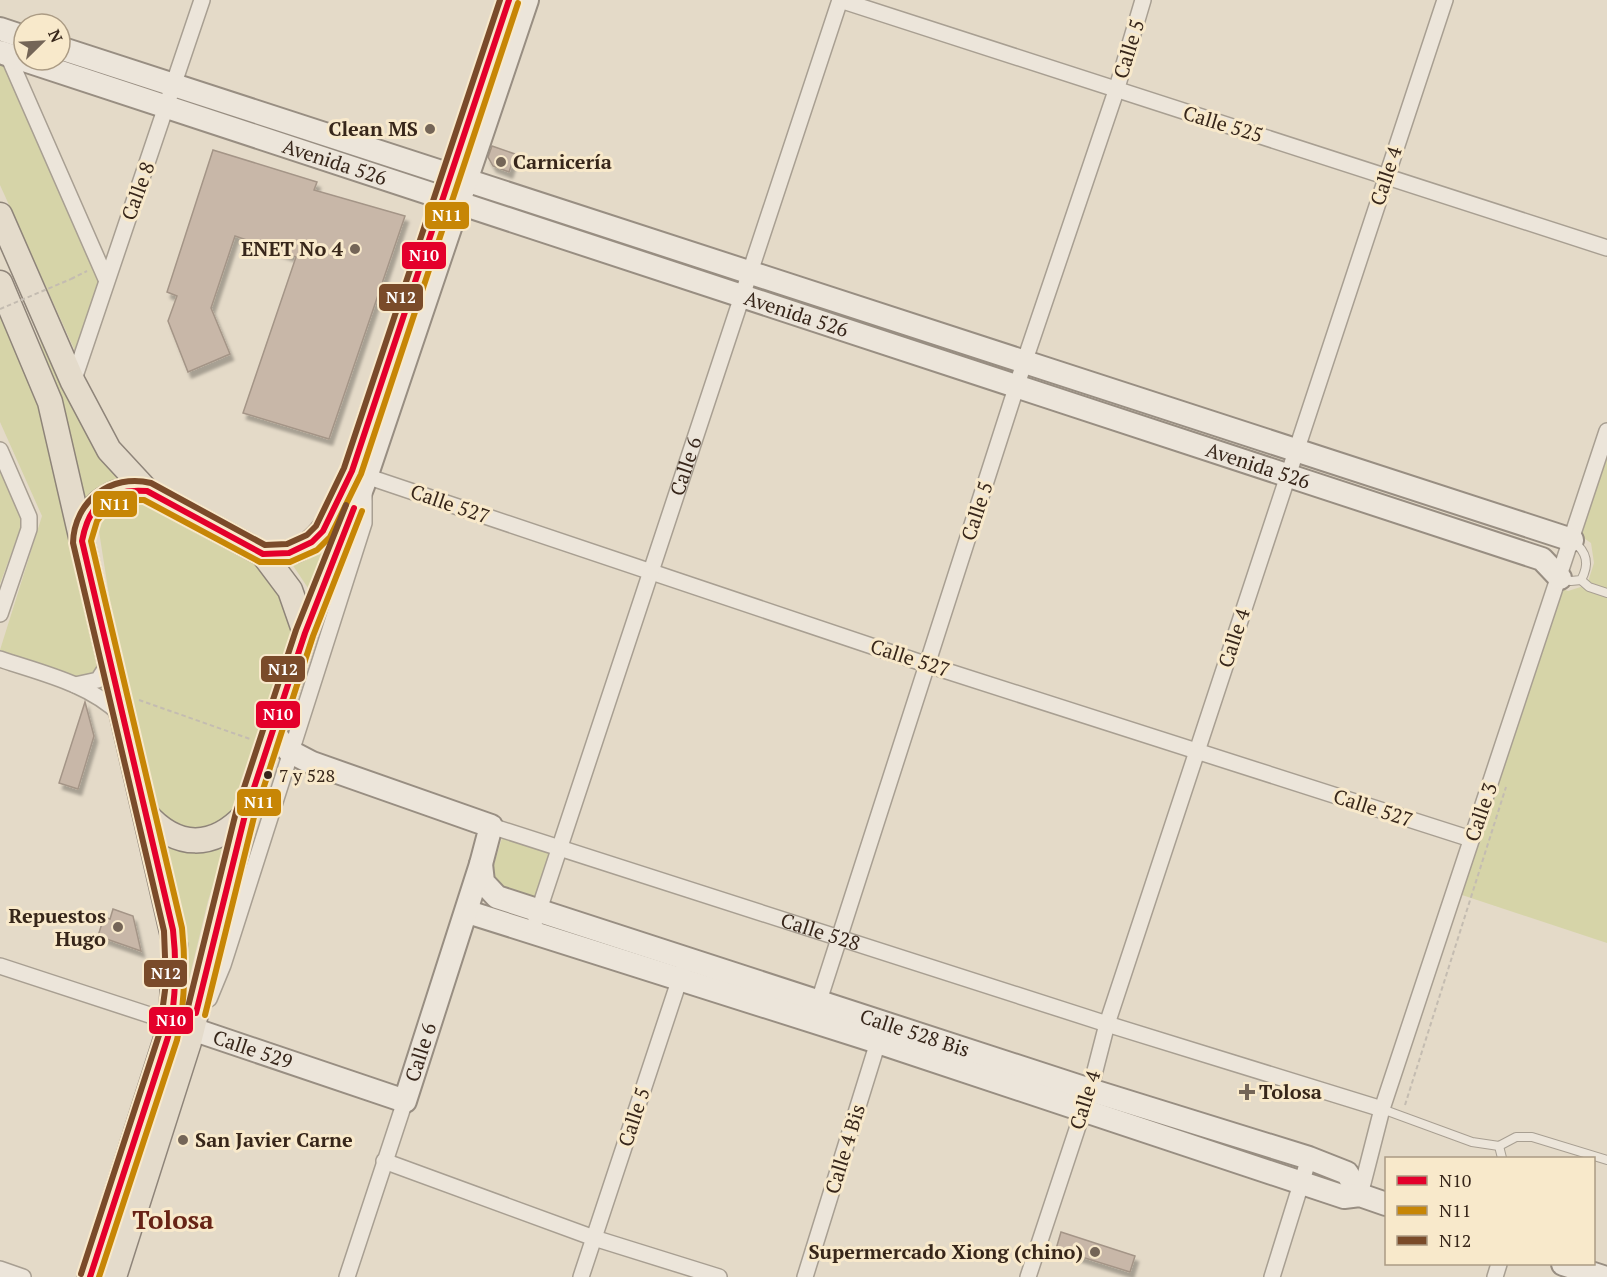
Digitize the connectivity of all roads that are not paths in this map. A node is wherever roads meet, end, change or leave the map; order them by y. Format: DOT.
graph roads {
  1 [pos="202,0"];
  2 [pos="509,0"];
  3 [pos="527,0"];
  4 [pos="840,0"];
  5 [pos="1143,0"];
  6 [pos="1444,0"];
  7 [pos="72,52"];
  8 [pos="11,53"];
  9 [pos="175,84"];
  10 [pos="1116,91"];
  11 [pos="167,109"];
  12 [pos="1387,175"];
  13 [pos="458,180"];
  14 [pos="451,202"];
  15 [pos="0,215"];
  16 [pos="1607,248"];
  17 [pos="750,272"];
  18 [pos="106,279"];
  19 [pos="0,283"];
  20 [pos="741,295"];
  21 [pos="1025,360"];
  22 [pos="73,382"];
  23 [pos="1017,386"];
  24 [pos="1607,431"];
  25 [pos="0,450"];
  26 [pos="1296,451"];
  27 [pos="1287,476"];
  28 [pos="360,478"];
  29 [pos="147,491"];
  30 [pos="1572,540"];
  31 [pos="82,541"];
  32 [pos="263,554"];
  33 [pos="651,571"];
  34 [pos="1571,579"];
  35 [pos="1607,593"];
  36 [pos="0,614"];
  37 [pos="305,633"];
  38 [pos="0,659"];
  39 [pos="109,663"];
  40 [pos="928,665"];
  41 [pos="75,685"];
  42 [pos="118,703"];
  43 [pos="276,742"];
  44 [pos="1197,752"];
  45 [pos="146,814"];
  46 [pos="244,815"];
  47 [pos="491,826"];
  48 [pos="1472,839"];
  49 [pos="558,847"];
  50 [pos="481,864"];
  51 [pos="468,912"];
  52 [pos="536,920"];
  53 [pos="840,937"];
  54 [pos="0,966"];
  55 [pos="684,969"];
  56 [pos="815,1012"];
  57 [pos="1107,1024"];
  58 [pos="182,1026"];
  59 [pos="877,1032"];
  60 [pos="1087,1100"];
  61 [pos="405,1101"];
  62 [pos="1382,1109"];
  63 [pos="1499,1146"];
  64 [pos="1502,1157"];
  65 [pos="1309,1158"];
  66 [pos="1607,1160"];
  67 [pos="384,1161"];
  68 [pos="1302,1183"];
  69 [pos="1360,1195"];
  70 [pos="1385,1204"];
  71 [pos="594,1238"];
  72 [pos="1569,1265"];
  73 [pos="0,1269"];
  74 [pos="23,1277"];
  75 [pos="90,1277"];
  76 [pos="114,1277"];
  77 [pos="347,1277"];
  78 [pos="581,1277"];
  79 [pos="719,1277"];
  80 [pos="805,1277"];
  81 [pos="1028,1277"];
  82 [pos="1272,1277"];
  83 [pos="1603,1277"];
  1 -- 9 [label="street, Calle 8"];
  2 -- 13 [label="main road"];
  3 -- 13 [label="main road"];
  4 -- 10 [label="street, Calle 525"];
  4 -- 17 [label="street, Calle 6"];
  5 -- 10 [label="street, Calle 5"];
  6 -- 12 [label="street, Calle 4"];
  7 -- 9 [label="main road, Avenida 526"];
  8 -- 11 [label="main road, Avenida 526"];
  8 -- 18 [label="street"];
  9 -- 11 [label="street, Calle 8"];
  9 -- 13 [label="main road, Avenida 526"];
  10 -- 12 [label="street, Calle 525"];
  10 -- 21 [label="street, Calle 5"];
  11 -- 14 [label="main road, Avenida 526"];
  11 -- 18 [label="street, Calle 8"];
  12 -- 16 [label="street, Calle 525"];
  12 -- 26 [label="street, Calle 4"];
  13 -- 14 [label="main road"];
  13 -- 17 [label="main road, Avenida 526"];
  14 -- 20 [label="main road, Avenida 526"];
  14 -- 28 [label="main road"];
  15 -- 22 [label="main road"];
  17 -- 20 [label="street, Calle 6"];
  17 -- 21 [label="main road, Avenida 526"];
  18 -- 22 [label="street, Calle 8"];
  19 -- 31 [label="main road"];
  20 -- 23 [label="main road, Avenida 526"];
  20 -- 33 [label="street, Calle 6"];
  21 -- 23 [label="street, Calle 5"];
  21 -- 26 [label="main road, Avenida 526"];
  22 -- 29 [label="main road"];
  23 -- 27 [label="main road, Avenida 526"];
  23 -- 40 [label="street, Calle 5"];
  24 -- 30 [label="street, Calle 3"];
  25 -- 36 [label="street"];
  26 -- 27 [label="street, Calle 4"];
  26 -- 30 [label="main road, Avenida 526"];
  27 -- 34 [label="main road, Avenida 526"];
  27 -- 44 [label="street, Calle 4"];
  28 -- 32 [label="main road"];
  28 -- 33 [label="street, Calle 527"];
  28 -- 37 [label="main road"];
  28 -- 43 [label="street"];
  29 -- 31 [label="main road"];
  29 -- 32 [label="main road"];
  30 -- 34 [label="street, Calle 3"];
  30 -- 34 [label="lane"];
  31 -- 39 [label="main road"];
  32 -- 37 [label="main road"];
  33 -- 40 [label="street, Calle 527"];
  33 -- 49 [label="street, Calle 6"];
  34 -- 35 [label="lane"];
  34 -- 48 [label="street, Calle 3"];
  37 -- 43 [label="main road"];
  38 -- 41 [label="street"];
  39 -- 41 [label="street"];
  39 -- 42 [label="main road"];
  40 -- 44 [label="street, Calle 527"];
  40 -- 53 [label="street, Calle 5"];
  41 -- 42 [label="street"];
  42 -- 45 [label="main road"];
  43 -- 46 [label="main road"];
  43 -- 47 [label="main road, Calle 528"];
  43 -- 58 [label="street"];
  44 -- 48 [label="street, Calle 527"];
  44 -- 57 [label="street, Calle 4"];
  45 -- 46 [label="main road"];
  45 -- 58 [label="main road"];
  46 -- 58 [label="main road"];
  47 -- 49 [label="street, Calle 528"];
  47 -- 50 [label="main road, Calle 6"];
  48 -- 62 [label="street, Calle 3"];
  49 -- 52 [label="street, Calle 6"];
  49 -- 53 [label="street, Calle 528"];
  50 -- 51 [label="main road, Calle 6"];
  50 -- 52 [label="main road, Calle 528 Bis"];
  51 -- 52 [label="main road, Calle 528 Bis"];
  51 -- 61 [label="main road, Calle 6"];
  52 -- 55 [label="main road, Calle 528 Bis"];
  53 -- 56 [label="street, Calle 5"];
  53 -- 57 [label="street, Calle 528"];
  54 -- 58 [label="street, Calle 529"];
  55 -- 56 [label="main road, Calle 528 Bis"];
  55 -- 71 [label="street, Calle 5"];
  56 -- 59 [label="main road, Calle 528 Bis"];
  57 -- 60 [label="street, Calle 4"];
  57 -- 62 [label="street, Calle 528"];
  58 -- 61 [label="main road, Calle 529"];
  58 -- 75 [label="main road"];
  58 -- 76 [label="main road"];
  59 -- 60 [label="main road, Calle 528 Bis"];
  59 -- 80 [label="street, Calle 4 Bis"];
  60 -- 65 [label="main road, Calle 528 Bis"];
  60 -- 68 [label="main road, Calle 528 Bis"];
  60 -- 81 [label="street, Calle 4"];
  61 -- 67 [label="street, Calle 6"];
  62 -- 63 [label="lane"];
  62 -- 69 [label="street, Calle 3"];
  63 -- 64 [label="lane"];
  63 -- 66 [label="lane"];
  65 -- 68 [label="street"];
  65 -- 69 [label="main road, Calle 528 Bis"];
  67 -- 71 [label="street"];
  67 -- 77 [label="street, Calle 6"];
  68 -- 69 [label="main road, Calle 528 Bis"];
  68 -- 82 [label="street"];
  69 -- 70 [label="main road, Calle 528 Bis"];
  71 -- 78 [label="street, Calle 5"];
  71 -- 79 [label="street"];
  72 -- 83 [label="main road"];
  73 -- 74 [label="street"];
}
